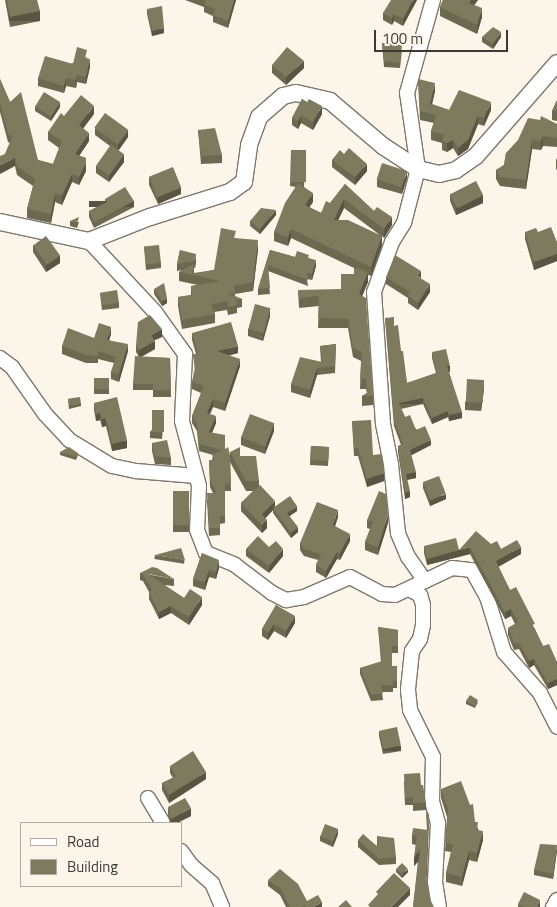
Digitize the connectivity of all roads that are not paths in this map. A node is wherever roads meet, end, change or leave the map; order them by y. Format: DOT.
graph roads {
  1 [pos="433,0"];
  2 [pos="557,63"];
  3 [pos="418,169"];
  4 [pos="0,222"];
  5 [pos="89,241"];
  6 [pos="0,358"];
  7 [pos="196,476"];
  8 [pos="425,581"];
  9 [pos="409,589"];
  10 [pos="557,728"];
  11 [pos="148,798"];
  12 [pos="162,822"];
  13 [pos="182,852"];
  14 [pos="557,900"];
  15 [pos="222,907"];
  16 [pos="440,907"];
  17 [pos="554,907"];
  1 -- 3 [label="street"];
  2 -- 3 [label="main road"];
  3 -- 5 [label="main road"];
  3 -- 8 [label="street"];
  4 -- 5 [label="main road"];
  5 -- 7 [label="street"];
  6 -- 7 [label="street"];
  7 -- 9 [label="street"];
  8 -- 9 [label="street"];
  8 -- 10 [label="street"];
  9 -- 16 [label="street"];
  11 -- 12 [label="street"];
  13 -- 15 [label="street"];
  14 -- 17 [label="street"];
}
